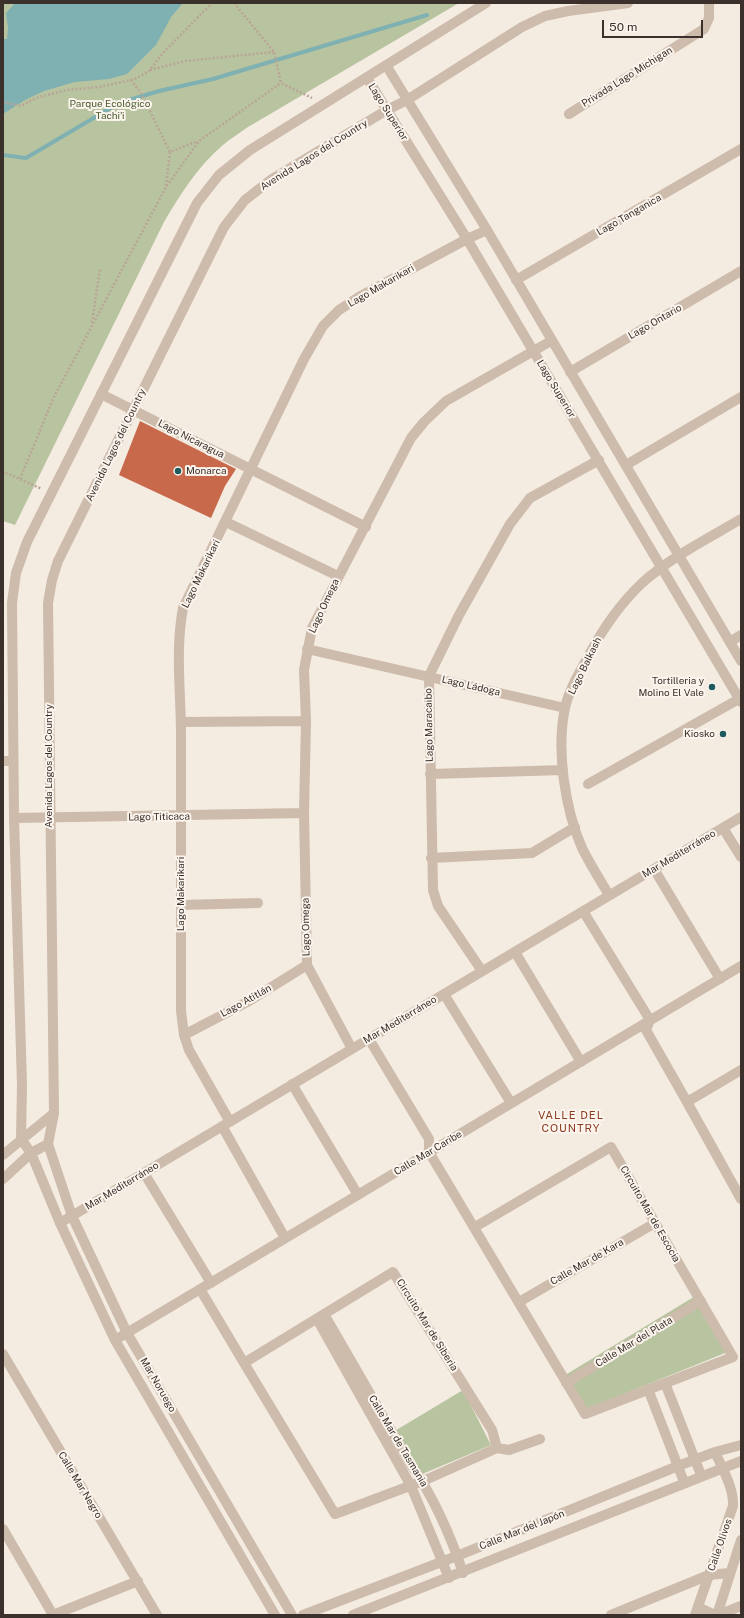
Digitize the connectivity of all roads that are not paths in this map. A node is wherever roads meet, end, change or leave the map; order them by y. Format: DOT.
graph roads {
  1 [pos="486,3"];
  2 [pos="628,3"];
  3 [pos="709,3"];
  4 [pos="386,65"];
  5 [pos="367,78"];
  6 [pos="407,100"];
  7 [pos="387,110"];
  8 [pos="569,114"];
  9 [pos="741,149"];
  10 [pos="487,230"];
  11 [pos="467,239"];
  12 [pos="741,271"];
  13 [pos="516,280"];
  14 [pos="551,341"];
  15 [pos="534,352"];
  16 [pos="570,372"];
  17 [pos="102,394"];
  18 [pos="741,397"];
  19 [pos="133,410"];
  20 [pos="599,460"];
  21 [pos="626,465"];
  22 [pos="251,470"];
  23 [pos="741,519"];
  24 [pos="226,522"];
  25 [pos="366,527"];
  26 [pos="679,556"];
  27 [pos="661,568"];
  28 [pos="338,576"];
  29 [pos="741,635"];
  30 [pos="730,642"];
  31 [pos="307,649"];
  32 [pos="741,661"];
  33 [pos="429,676"];
  34 [pos="740,701"];
  35 [pos="565,708"];
  36 [pos="181,722"];
  37 [pos="306,722"];
  38 [pos="8,761"];
  39 [pos="563,770"];
  40 [pos="430,774"];
  41 [pos="588,784"];
  42 [pos="304,813"];
  43 [pos="181,816"];
  44 [pos="741,817"];
  45 [pos="14,818"];
  46 [pos="50,818"];
  47 [pos="575,827"];
  48 [pos="723,828"];
  49 [pos="741,857"];
  50 [pos="431,858"];
  51 [pos="654,869"];
  52 [pos="609,896"];
  53 [pos="258,903"];
  54 [pos="181,905"];
  55 [pos="583,911"];
  56 [pos="515,952"];
  57 [pos="307,965"];
  58 [pos="741,966"];
  59 [pos="482,971"];
  60 [pos="720,979"];
  61 [pos="444,994"];
  62 [pos="650,1020"];
  63 [pos="184,1035"];
  64 [pos="369,1039"];
  65 [pos="352,1049"];
  66 [pos="581,1062"];
  67 [pos="741,1070"];
  68 [pos="292,1084"];
  69 [pos="687,1102"];
  70 [pos="511,1103"];
  71 [pos="54,1113"];
  72 [pos="226,1124"];
  73 [pos="22,1139"];
  74 [pos="48,1144"];
  75 [pos="429,1152"];
  76 [pos="31,1153"];
  77 [pos="3,1155"];
  78 [pos="144,1173"];
  79 [pos="3,1178"];
  80 [pos="358,1195"];
  81 [pos="741,1199"];
  82 [pos="72,1216"];
  83 [pos="60,1223"];
  84 [pos="655,1223"];
  85 [pos="475,1227"];
  86 [pos="285,1238"];
  87 [pos="211,1283"];
  88 [pos="200,1289"];
  89 [pos="701,1301"];
  90 [pos="519,1302"];
  91 [pos="321,1317"];
  92 [pos="127,1333"];
  93 [pos="115,1340"];
  94 [pos="3,1354"];
  95 [pos="244,1362"];
  96 [pos="566,1383"];
  97 [pos="665,1383"];
  98 [pos="648,1389"];
  99 [pos="540,1438"];
  100 [pos="738,1446"];
  101 [pos="497,1448"];
  102 [pos="715,1452"];
  103 [pos="695,1460"];
  104 [pos="741,1461"];
  105 [pos="678,1466"];
  106 [pos="722,1467"];
  107 [pos="702,1475"];
  108 [pos="423,1481"];
  109 [pos="684,1482"];
  110 [pos="411,1486"];
  111 [pos="3,1529"];
  112 [pos="741,1540"];
  113 [pos="458,1556"];
  114 [pos="443,1562"];
  115 [pos="463,1573"];
  116 [pos="730,1573"];
  117 [pos="709,1575"];
  118 [pos="449,1578"];
  119 [pos="138,1581"];
  120 [pos="741,1606"];
  121 [pos="697,1611"];
  122 [pos="53,1615"];
  123 [pos="157,1615"];
  124 [pos="275,1615"];
  125 [pos="292,1615"];
  126 [pos="303,1615"];
  127 [pos="353,1615"];
  128 [pos="611,1615"];
  129 [pos="717,1615"];
  1 -- 4 [label="street"];
  2 -- 6 [label="street, Avenida Lagos del Country"];
  3 -- 8 [label="street, Privada Lago Michigan"];
  4 -- 5 [label="street"];
  4 -- 6 [label="street, Lago Superior"];
  5 -- 7 [label="street, Lago Superior"];
  5 -- 17 [label="street"];
  6 -- 7 [label="street, Avenida Lagos del Country"];
  6 -- 10 [label="street, Lago Superior"];
  7 -- 11 [label="street, Lago Superior"];
  7 -- 19 [label="street, Avenida Lagos del Country"];
  9 -- 13 [label="street, Lago Tanganica"];
  10 -- 11 [label="street, Lago Makarikari"];
  10 -- 13 [label="street, Lago Superior"];
  11 -- 15 [label="street, Lago Superior"];
  11 -- 22 [label="street, Lago Makarikari"];
  12 -- 16 [label="street, Lago Ontario"];
  13 -- 14 [label="street, Lago Superior"];
  14 -- 15 [label="street, Lago Omega"];
  14 -- 16 [label="street, Lago Superior"];
  15 -- 20 [label="street, Lago Superior"];
  15 -- 25 [label="street, Lago Omega"];
  16 -- 21 [label="street, Lago Superior"];
  17 -- 19 [label="street, Lago Nicaragua"];
  17 -- 38 [label="street"];
  18 -- 21 [label="street"];
  19 -- 22 [label="street, Lago Nicaragua"];
  19 -- 46 [label="street, Avenida Lagos del Country"];
  20 -- 27 [label="street, Lago Superior"];
  20 -- 33 [label="street, Lago Maracaibo"];
  21 -- 26 [label="street, Lago Superior"];
  22 -- 24 [label="street, Lago Makarikari"];
  22 -- 25 [label="street, Lago Nicaragua"];
  23 -- 26 [label="street, Lago Balkash"];
  24 -- 28 [label="street"];
  24 -- 36 [label="street, Lago Makarikari"];
  25 -- 28 [label="street, Lago Omega"];
  26 -- 27 [label="street, Lago Balkash"];
  26 -- 30 [label="street, Lago Superior"];
  27 -- 34 [label="street, Lago Superior"];
  27 -- 35 [label="street, Lago Balkash"];
  28 -- 31 [label="street, Lago Omega"];
  29 -- 30 [label="street"];
  30 -- 32 [label="street, Lago Superior"];
  31 -- 33 [label="street, Lago Ládoga"];
  31 -- 37 [label="street, Lago Omega"];
  33 -- 35 [label="street, Lago Ládoga"];
  33 -- 40 [label="street, Lago Maracaibo"];
  34 -- 41 [label="street"];
  35 -- 39 [label="street, Lago Balkash"];
  36 -- 37 [label="street"];
  36 -- 43 [label="street, Lago Makarikari"];
  37 -- 42 [label="street, Lago Omega"];
  38 -- 45 [label="street"];
  39 -- 40 [label="street"];
  39 -- 47 [label="street, Lago Balkash"];
  40 -- 50 [label="street, Lago Maracaibo"];
  42 -- 43 [label="street, Lago Titicaca"];
  42 -- 57 [label="street, Lago Omega"];
  43 -- 46 [label="street, Lago Titicaca"];
  43 -- 54 [label="street, Lago Makarikari"];
  44 -- 48 [label="street, Mar Mediterráneo"];
  45 -- 46 [label="street, Lago Titicaca"];
  45 -- 73 [label="street"];
  46 -- 71 [label="street, Avenida Lagos del Country"];
  47 -- 50 [label="street"];
  47 -- 52 [label="street, Lago Balkash"];
  48 -- 49 [label="street"];
  48 -- 51 [label="street, Mar Mediterráneo"];
  50 -- 59 [label="street, Lago Maracaibo"];
  51 -- 52 [label="street, Mar Mediterráneo"];
  51 -- 60 [label="street"];
  52 -- 55 [label="street, Mar Mediterráneo"];
  53 -- 54 [label="street"];
  54 -- 63 [label="street, Lago Makarikari"];
  55 -- 56 [label="street, Mar Mediterráneo"];
  55 -- 62 [label="street"];
  56 -- 59 [label="street, Mar Mediterráneo"];
  56 -- 66 [label="street"];
  57 -- 63 [label="street, Lago Atitlán"];
  57 -- 65 [label="street, Lago Omega"];
  58 -- 60 [label="street, Calle Mar Caribe"];
  59 -- 61 [label="street, Mar Mediterráneo"];
  60 -- 62 [label="street, Calle Mar Caribe"];
  61 -- 64 [label="street, Mar Mediterráneo"];
  61 -- 70 [label="street"];
  62 -- 66 [label="street, Calle Mar Caribe"];
  62 -- 69 [label="street"];
  63 -- 72 [label="street, Lago Makarikari"];
  64 -- 65 [label="street, Mar Mediterráneo"];
  64 -- 75 [label="street"];
  65 -- 68 [label="street, Mar Mediterráneo"];
  66 -- 70 [label="street, Calle Mar Caribe"];
  67 -- 69 [label="street"];
  68 -- 72 [label="street, Mar Mediterráneo"];
  68 -- 80 [label="street"];
  69 -- 81 [label="street"];
  70 -- 75 [label="street, Calle Mar Caribe"];
  71 -- 73 [label="street"];
  71 -- 74 [label="street, Avenida Lagos del Country"];
  72 -- 78 [label="street, Mar Mediterráneo"];
  72 -- 86 [label="street, Lago Makarikari"];
  73 -- 76 [label="street"];
  73 -- 77 [label="street"];
  74 -- 76 [label="street"];
  74 -- 82 [label="street, Mar Noruego"];
  75 -- 80 [label="street, Calle Mar Caribe"];
  75 -- 85 [label="street, Circuito Mar de Escocia"];
  76 -- 79 [label="street"];
  76 -- 83 [label="street, Mar Noruego"];
  78 -- 82 [label="street, Mar Mediterráneo"];
  78 -- 87 [label="street"];
  80 -- 86 [label="street, Calle Mar Caribe"];
  82 -- 83 [label="street, Mar Mediterráneo"];
  82 -- 92 [label="street, Mar Noruego"];
  83 -- 93 [label="street, Mar Noruego"];
  84 -- 85 [label="street, Circuito Mar de Escocia"];
  84 -- 89 [label="street, Circuito Mar de Escocia"];
  84 -- 90 [label="street, Calle Mar de Kara"];
  85 -- 90 [label="street, Circuito Mar de Escocia"];
  86 -- 87 [label="street, Calle Mar Caribe"];
  87 -- 88 [label="street, Calle Mar Caribe"];
  88 -- 92 [label="street, Calle Mar Caribe"];
  88 -- 95 [label="street"];
  89 -- 96 [label="street, Calle Mar del Plata"];
  89 -- 97 [label="street, Circuito Mar de Escocia"];
  90 -- 96 [label="street, Circuito Mar de Escocia"];
  91 -- 95 [label="street, Circuito Mar de Siberia"];
  91 -- 101 [label="street, Circuito Mar de Siberia"];
  91 -- 108 [label="street, Calle Mar de Tasmania"];
  91 -- 110 [label="street, Calle Mar de Tasmania"];
  92 -- 93 [label="street, Calle Mar Caribe"];
  92 -- 125 [label="street, Mar Noruego"];
  93 -- 124 [label="street, Mar Noruego"];
  94 -- 119 [label="street, Calle Mar Negro"];
  95 -- 110 [label="street"];
  96 -- 98 [label="street, Circuito Mar de Escocia"];
  97 -- 98 [label="street, Circuito Mar de Escocia"];
  97 -- 103 [label="street"];
  98 -- 105 [label="street"];
  99 -- 101 [label="street"];
  100 -- 102 [label="street, Calle Mar del Japón"];
  100 -- 104 [label="street"];
  101 -- 108 [label="street"];
  102 -- 103 [label="street, Calle Mar del Japón"];
  102 -- 106 [label="street, Calle Olivos"];
  103 -- 105 [label="street, Calle Mar del Japón"];
  103 -- 107 [label="street"];
  104 -- 106 [label="street, Calle Mar del Japón"];
  105 -- 109 [label="street"];
  105 -- 113 [label="street, Calle Mar del Japón"];
  106 -- 107 [label="street, Calle Mar del Japón"];
  106 -- 117 [label="street, Calle Olivos"];
  107 -- 109 [label="street, Calle Mar del Japón"];
  108 -- 110 [label="street"];
  108 -- 113 [label="street, Calle Mar de Tasmania"];
  109 -- 115 [label="street, Calle Mar del Japón"];
  110 -- 114 [label="street, Calle Mar de Tasmania"];
  111 -- 122 [label="street"];
  112 -- 116 [label="street, Calle Olivos"];
  113 -- 114 [label="street, Calle Mar del Japón"];
  113 -- 115 [label="street, Calle Mar de Tasmania"];
  114 -- 118 [label="street, Calle Mar de Tasmania"];
  114 -- 126 [label="street, Calle Mar del Japón"];
  115 -- 118 [label="street, Calle Mar del Japón"];
  116 -- 117 [label="street"];
  116 -- 129 [label="street, Calle Olivos"];
  117 -- 121 [label="street, Calle Olivos"];
  117 -- 128 [label="street"];
  118 -- 127 [label="street, Calle Mar del Japón"];
  119 -- 122 [label="street"];
  119 -- 123 [label="street, Calle Mar Negro"];
  120 -- 129 [label="street"];
  121 -- 129 [label="street"];
}
